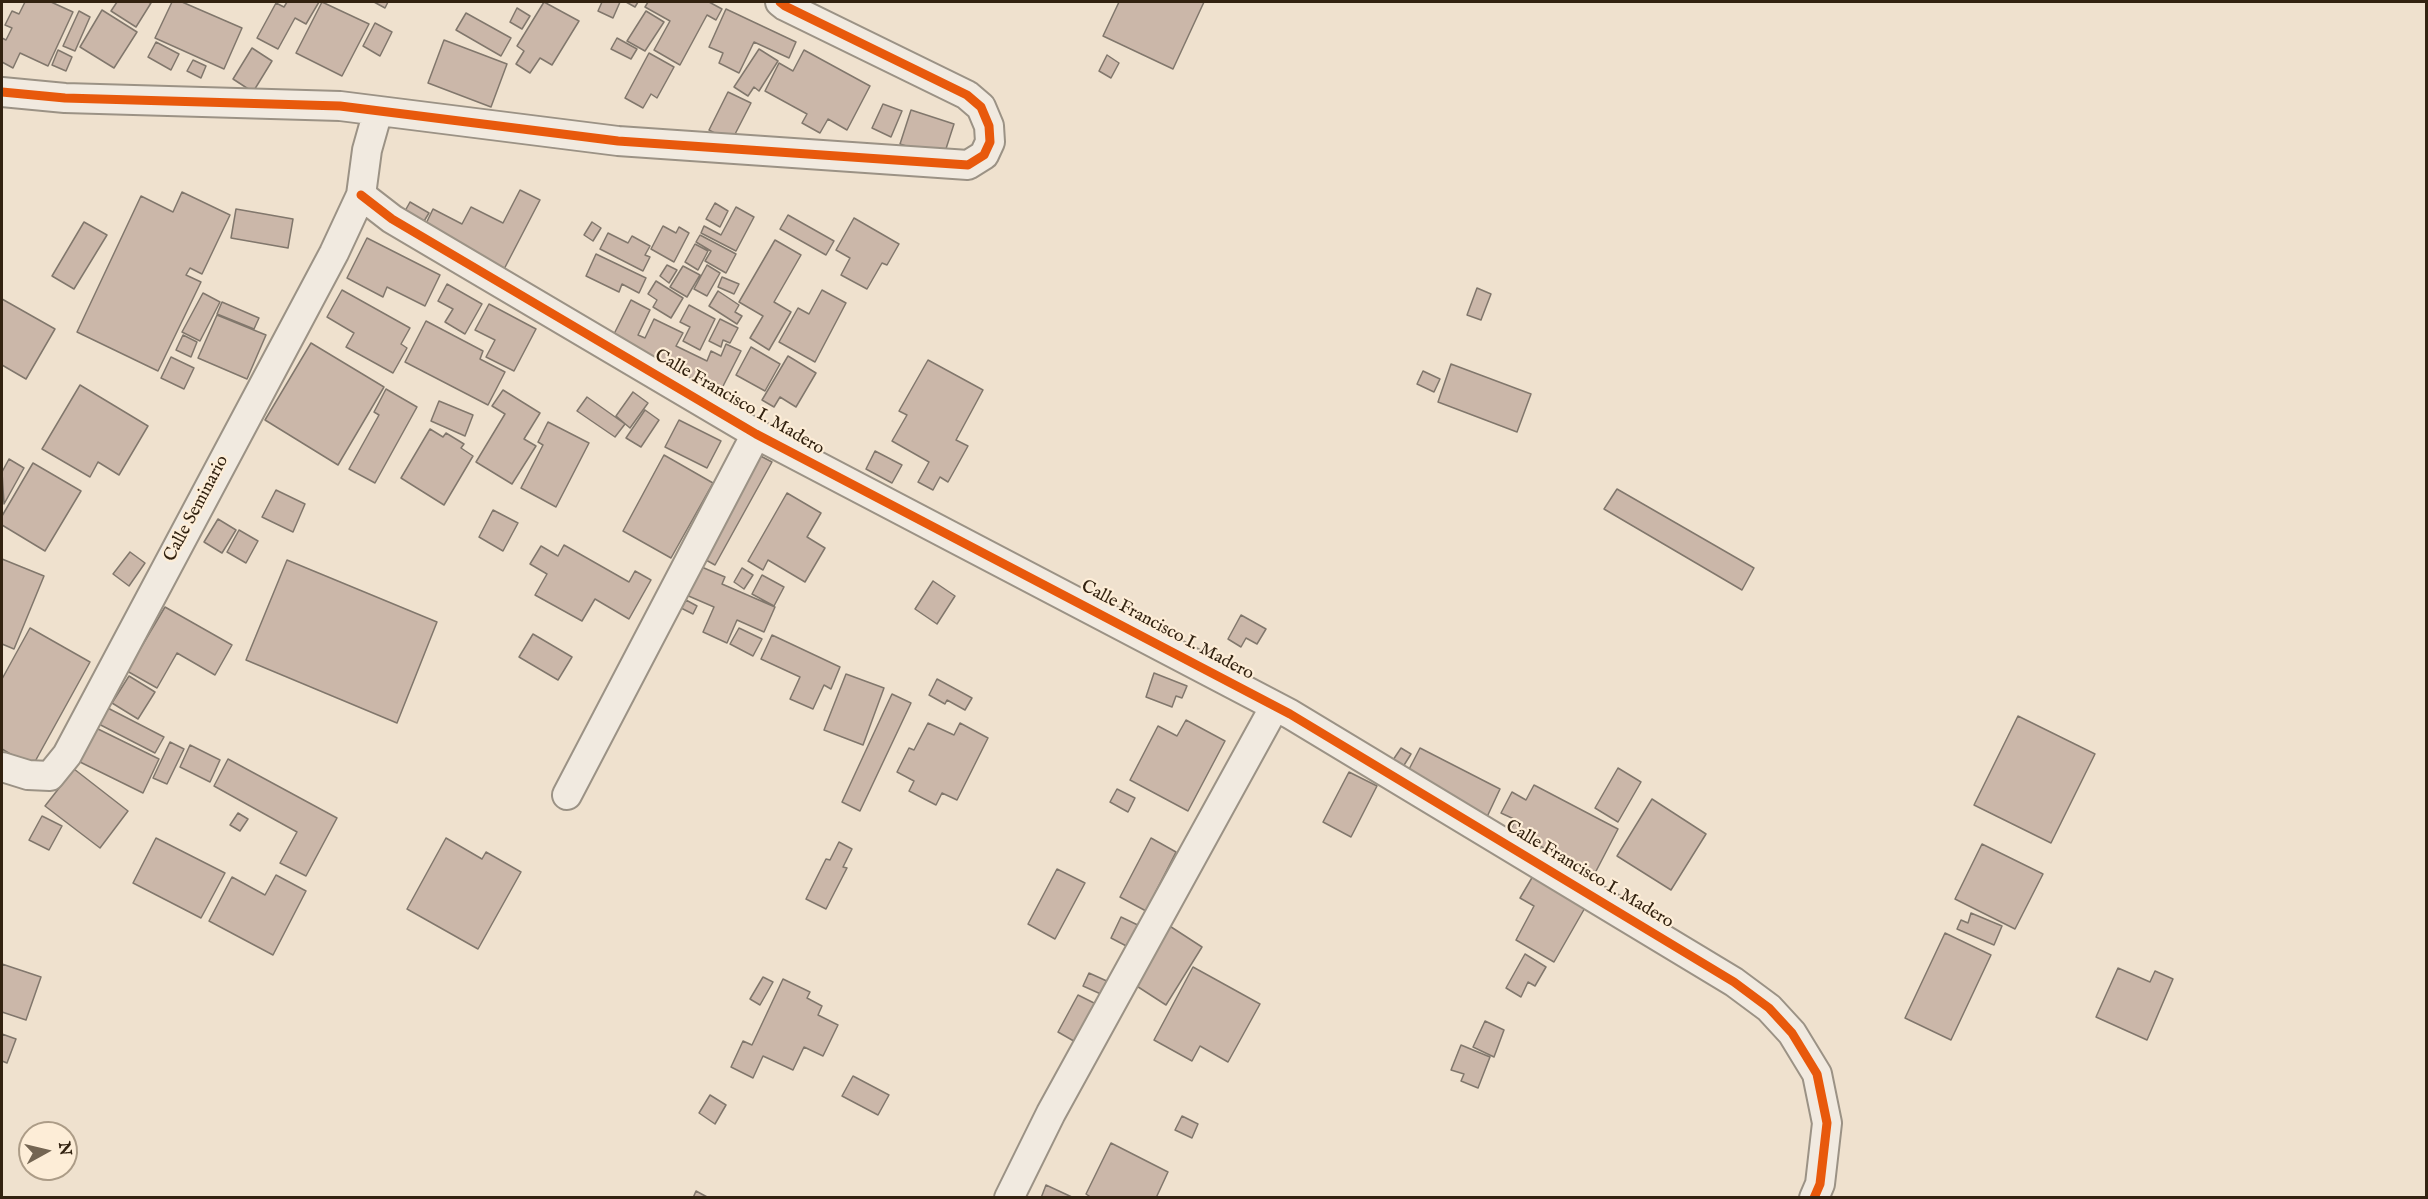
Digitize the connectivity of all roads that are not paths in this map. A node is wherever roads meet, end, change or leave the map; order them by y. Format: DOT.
graph roads {
  1 [pos="780,2"];
  2 [pos="2,92"];
  3 [pos="378,111"];
  4 [pos="361,195"];
  5 [pos="756,435"];
  6 [pos="1275,706"];
  7 [pos="2,767"];
  8 [pos="567,795"];
  9 [pos="1009,1197"];
  10 [pos="1814,1197"];
  1 -- 3 [label="street"];
  2 -- 3 [label="street"];
  3 -- 4 [label="street"];
  4 -- 5 [label="street, Calle Francisco I. Madero"];
  4 -- 7 [label="street, Calle Seminario"];
  5 -- 6 [label="street, Calle Francisco I. Madero"];
  5 -- 8 [label="street"];
  6 -- 9 [label="street"];
  6 -- 10 [label="street, Calle Francisco I. Madero"];
}
